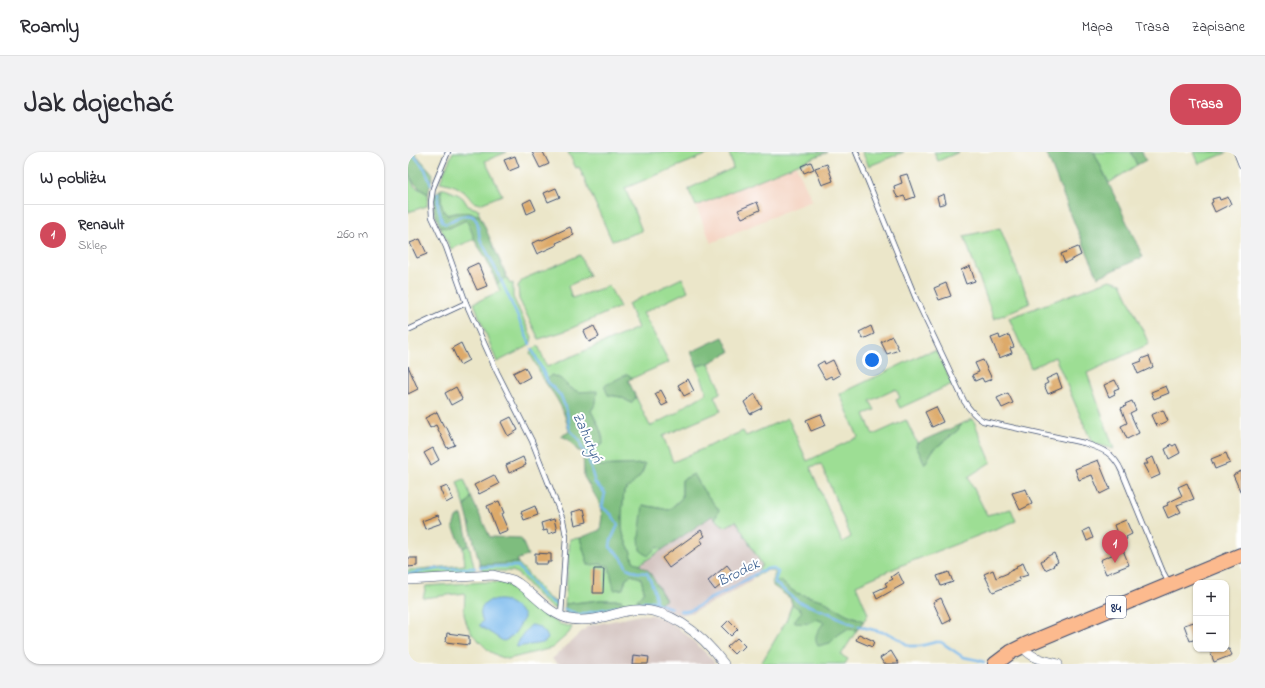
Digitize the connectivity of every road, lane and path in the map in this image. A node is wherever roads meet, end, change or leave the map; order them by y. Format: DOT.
graph roads {
  1 [pos="448,152"];
  2 [pos="856,152"];
  3 [pos="1236,152"];
  4 [pos="1241,165"];
  5 [pos="466,303"];
  6 [pos="408,330"];
  7 [pos="1241,555"];
  8 [pos="408,580"];
  9 [pos="1170,584"];
  10 [pos="561,616"];
  11 [pos="1022,646"];
  12 [pos="724,664"];
  13 [pos="995,664"];
  14 [pos="1058,664"];
  1 -- 5 [label="lane"];
  2 -- 9 [label="lane"];
  3 -- 4 [label="lane"];
  5 -- 6 [label="lane"];
  5 -- 10 [label="lane"];
  7 -- 9 [label="main road, 84"];
  8 -- 10 [label="street"];
  9 -- 11 [label="main road, 84"];
  10 -- 12 [label="street"];
  11 -- 13 [label="main road, 84"];
  11 -- 14 [label="street"];
}
